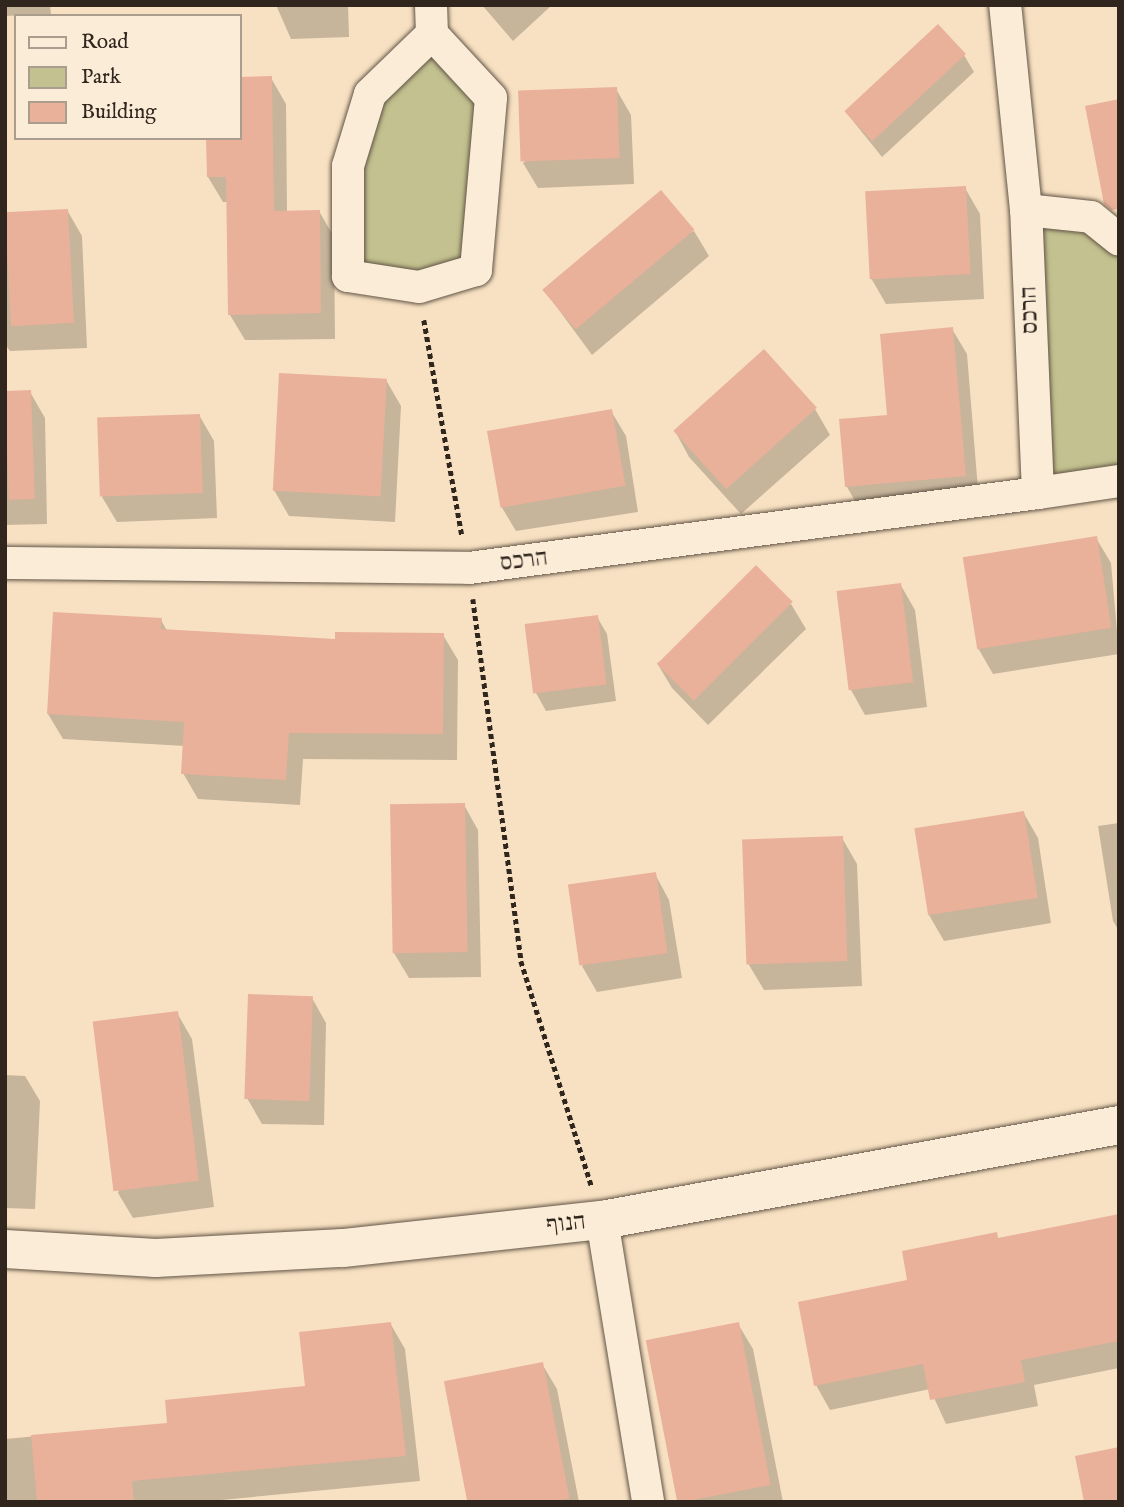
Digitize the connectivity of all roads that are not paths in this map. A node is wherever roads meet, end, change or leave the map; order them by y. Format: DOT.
graph roads {
  1 [pos="1005,5"];
  2 [pos="432,20"];
  3 [pos="1026,210"];
  4 [pos="1119,240"];
  5 [pos="1119,481"];
  6 [pos="1038,493"];
  7 [pos="5,563"];
  8 [pos="1119,1125"];
  9 [pos="602,1220"];
  10 [pos="5,1249"];
  11 [pos="648,1502"];
  1 -- 3 [label="street, הרכס"];
  2 -- 2 [label="street"];
  3 -- 4 [label="street"];
  3 -- 6 [label="street, הרכס"];
  5 -- 6 [label="street, הרכס"];
  6 -- 7 [label="street, הרכס"];
  8 -- 9 [label="street, הנוף"];
  9 -- 10 [label="street, הנוף"];
  9 -- 11 [label="street"];
}
